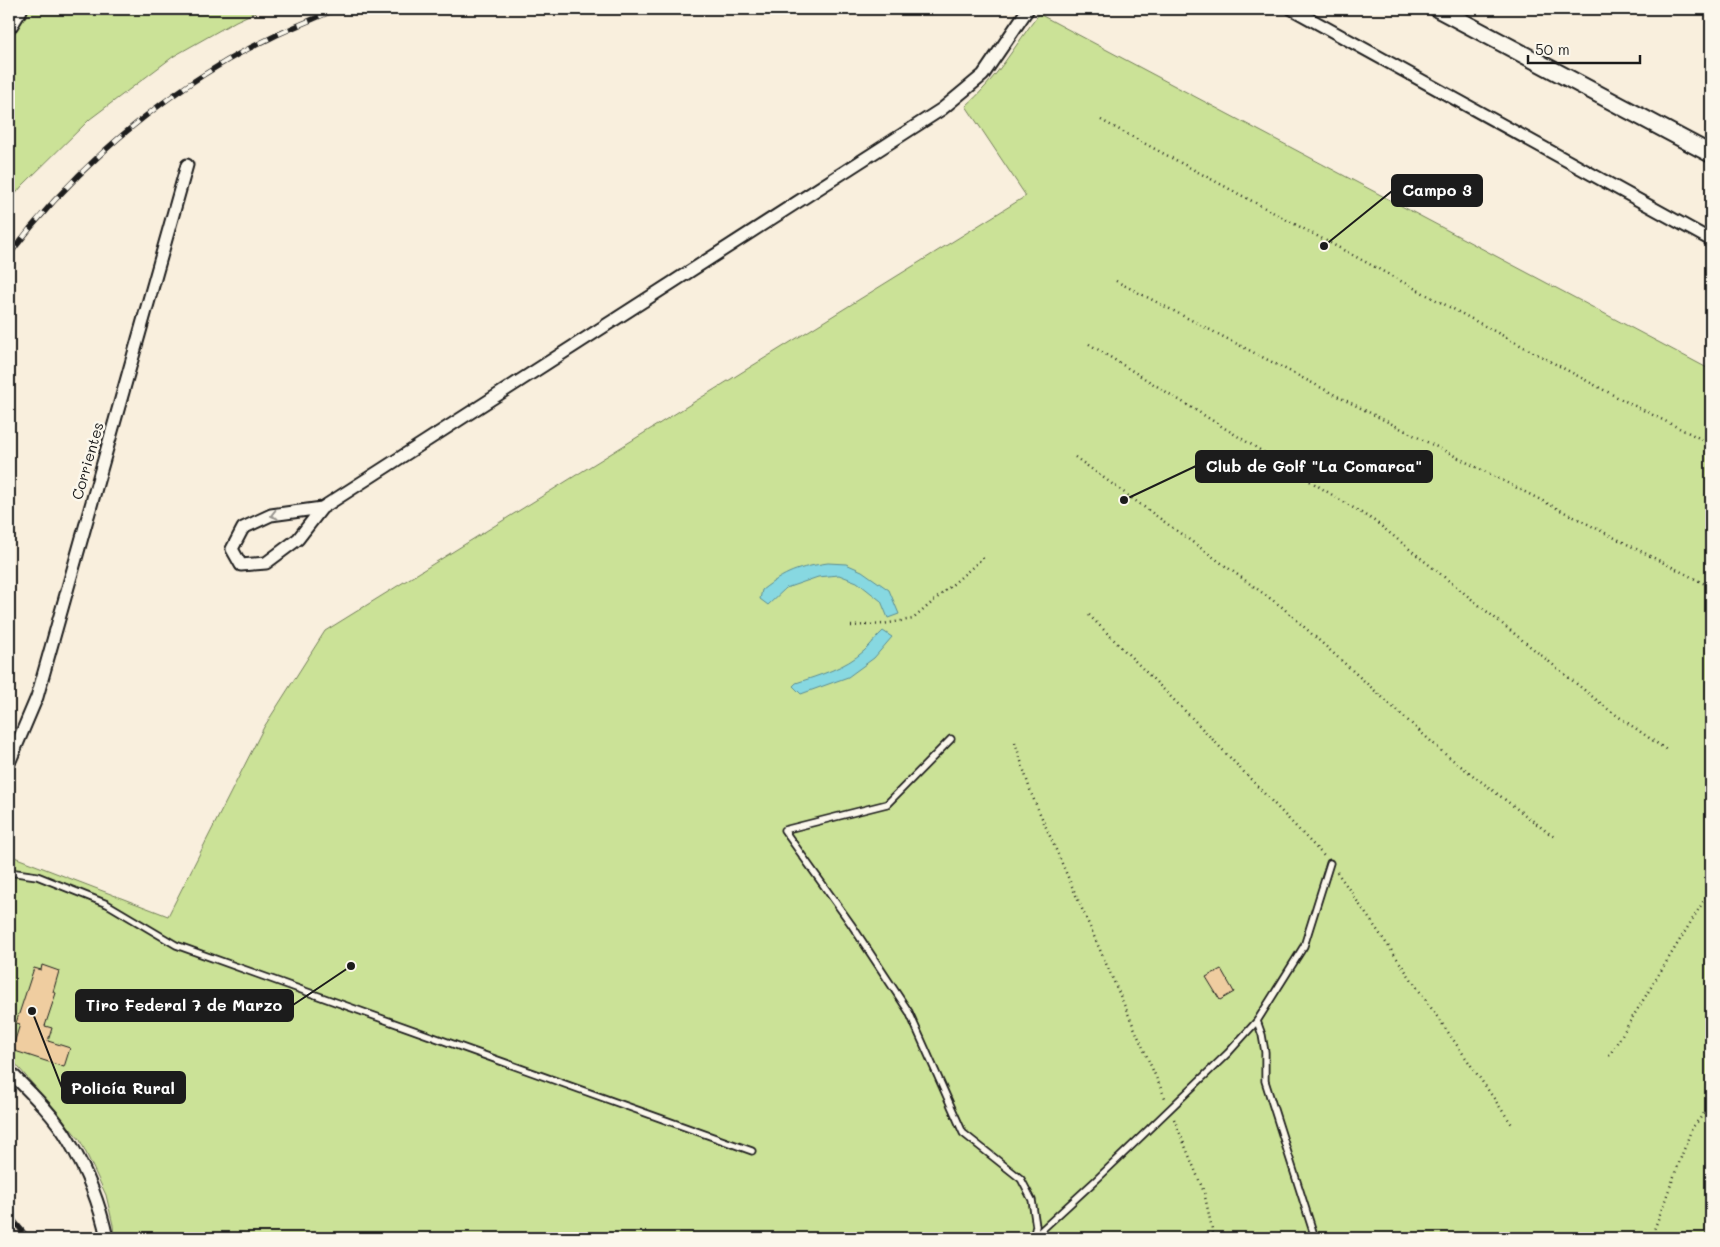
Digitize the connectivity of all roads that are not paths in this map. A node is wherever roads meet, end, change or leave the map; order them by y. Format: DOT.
graph roads {
  1 [pos="19,9"];
  2 [pos="1028,9"];
  3 [pos="1292,9"];
  4 [pos="1438,9"];
  5 [pos="9,25"];
  6 [pos="1711,154"];
  7 [pos="187,165"];
  8 [pos="1711,240"];
  9 [pos="322,508"];
  10 [pos="951,740"];
  11 [pos="9,763"];
  12 [pos="1330,862"];
  13 [pos="9,872"];
  14 [pos="1257,1021"];
  15 [pos="9,1070"];
  16 [pos="752,1151"];
  17 [pos="106,1238"];
  18 [pos="1033,1238"];
  19 [pos="1315,1238"];
  1 -- 5 [label="street"];
  2 -- 9 [label="street"];
  3 -- 8 [label="street"];
  4 -- 6 [label="street"];
  7 -- 11 [label="street, Corrientes"];
  9 -- 9 [label="street, one-way"];
  10 -- 18 [label="lane"];
  12 -- 14 [label="lane"];
  13 -- 16 [label="lane"];
  14 -- 18 [label="lane"];
  14 -- 19 [label="lane"];
  15 -- 17 [label="street"];
}
